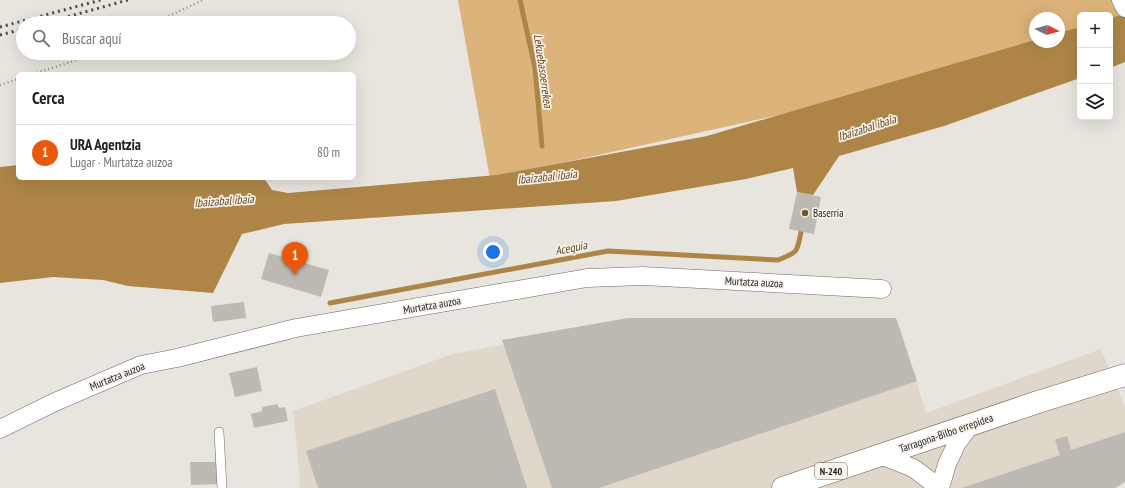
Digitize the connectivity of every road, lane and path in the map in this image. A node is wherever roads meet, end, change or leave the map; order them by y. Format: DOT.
graph roads {
  1 [pos="203,0"];
  2 [pos="1121,0"];
  3 [pos="1125,8"];
  4 [pos="169,16"];
  5 [pos="77,60"];
  6 [pos="39,72"];
  7 [pos="16,80"];
  8 [pos="0,85"];
  9 [pos="882,289"];
  10 [pos="1120,375"];
  11 [pos="970,425"];
  12 [pos="0,429"];
  13 [pos="218,432"];
  14 [pos="880,455"];
  15 [pos="222,488"];
  16 [pos="782,488"];
  17 [pos="940,488"];
  1 -- 4 [label="path"];
  2 -- 3 [label="street"];
  5 -- 6 [label="path"];
  7 -- 8 [label="path"];
  9 -- 12 [label="street, Murtatza auzoa"];
  10 -- 11 [label="highway, Tarragona-Bilbo errepidea / N-240"];
  11 -- 14 [label="highway, Tarragona-Bilbo errepidea / N-240"];
  11 -- 17 [label="street"];
  13 -- 15 [label="lane"];
  14 -- 16 [label="highway, Tarragona-Bilbo errepidea / N-240"];
  14 -- 17 [label="street"];
}
